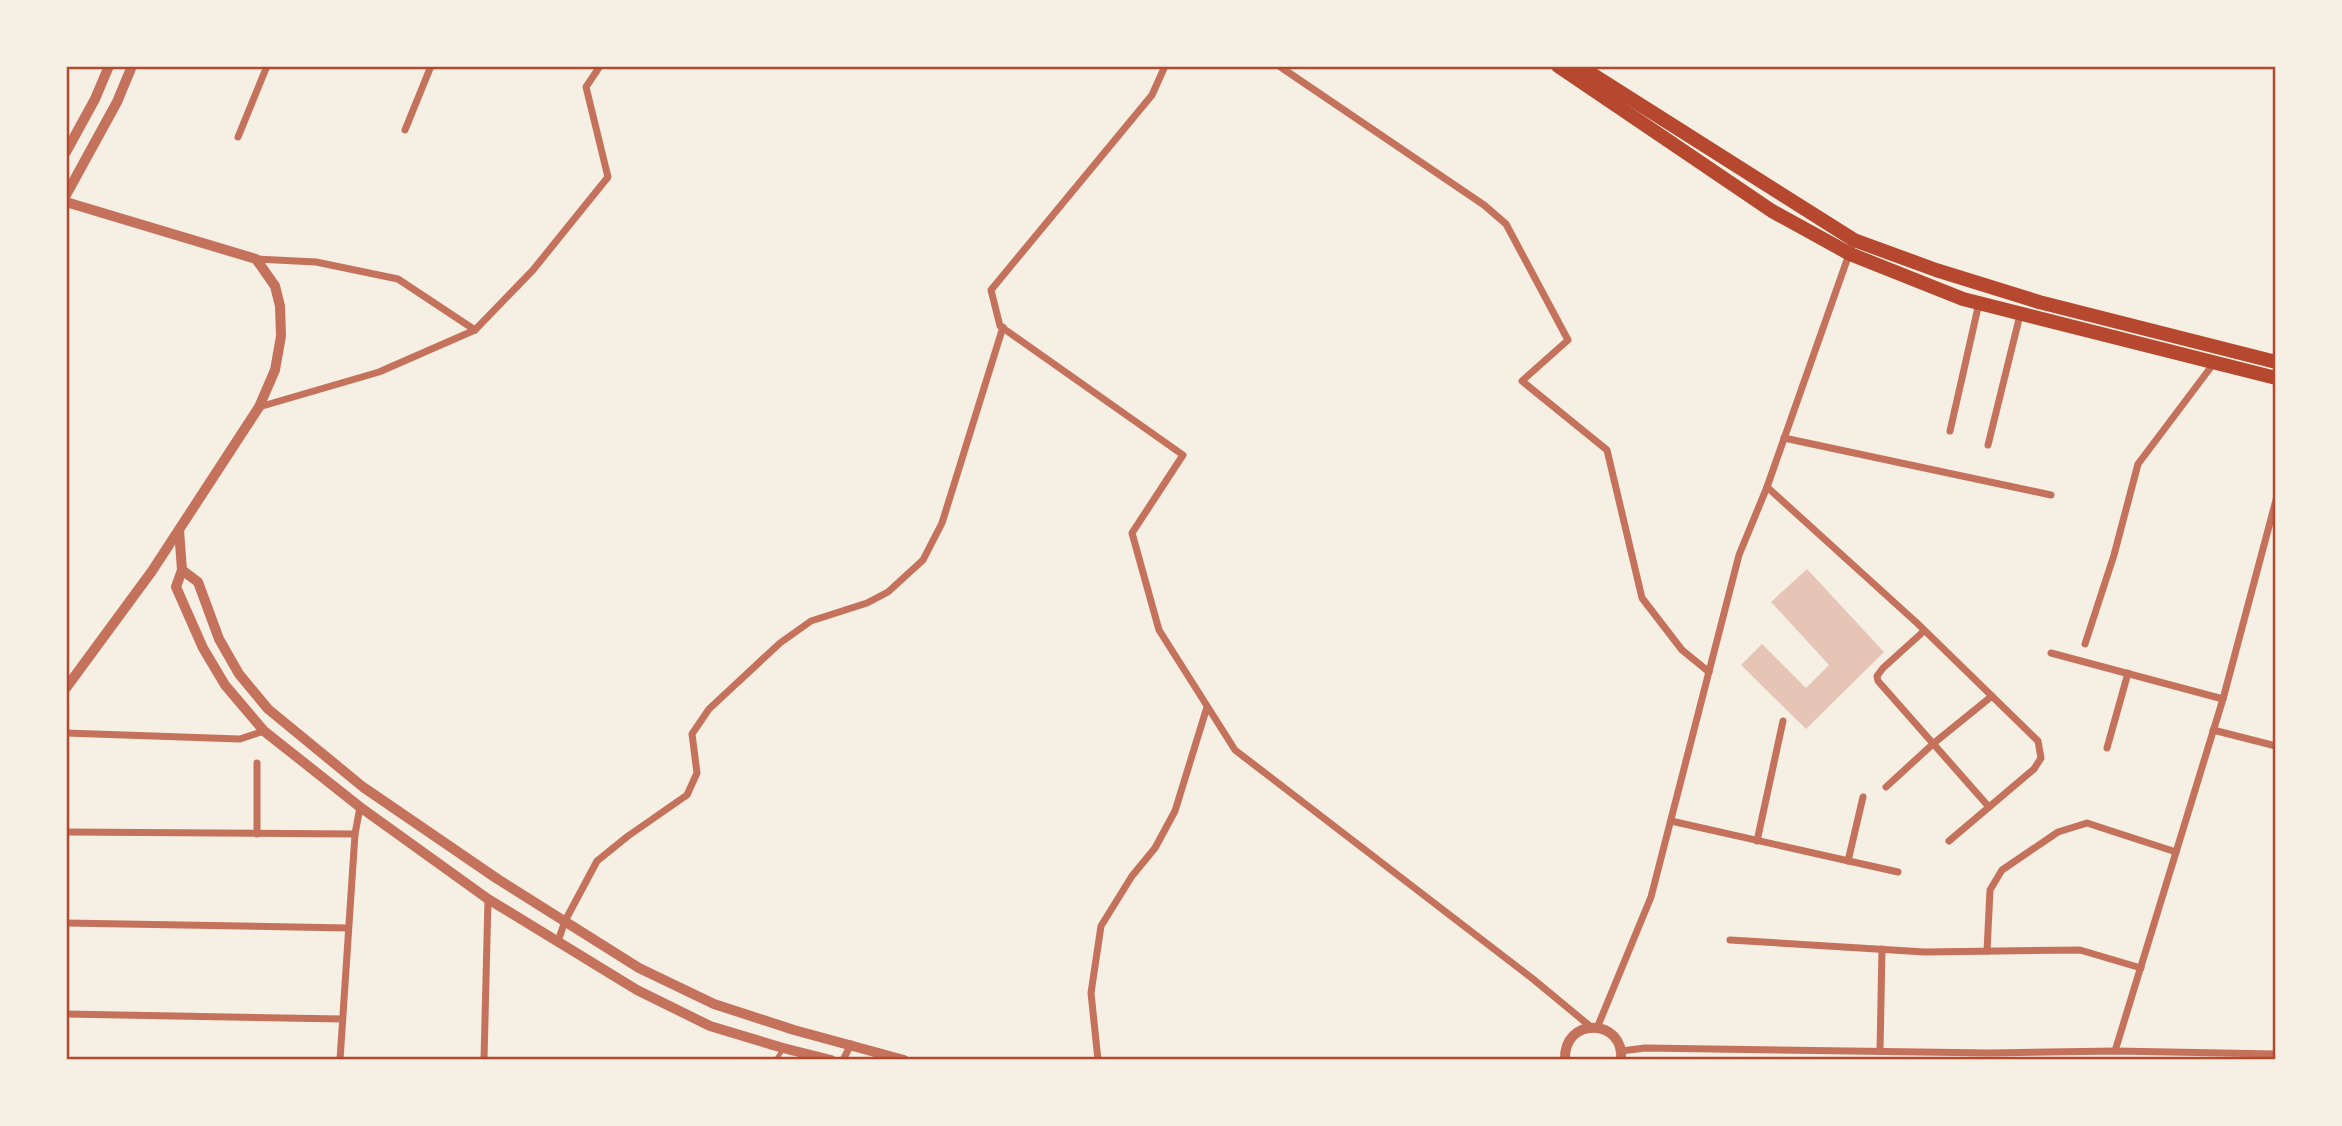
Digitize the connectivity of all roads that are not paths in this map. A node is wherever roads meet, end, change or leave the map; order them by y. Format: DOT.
graph roads {
  1 [pos="109,66"];
  2 [pos="132,66"];
  3 [pos="267,66"];
  4 [pos="431,66"];
  5 [pos="600,66"];
  6 [pos="1165,66"];
  7 [pos="1279,66"];
  8 [pos="1558,66"];
  9 [pos="1579,66"];
  10 [pos="405,130"];
  11 [pos="238,137"];
  12 [pos="66,152"];
  13 [pos="66,195"];
  14 [pos="66,202"];
  15 [pos="1852,247"];
  16 [pos="256,259"];
  17 [pos="1979,303"];
  18 [pos="2021,315"];
  19 [pos="1003,327"];
  20 [pos="475,330"];
  21 [pos="2276,362"];
  22 [pos="2214,363"];
  23 [pos="2276,378"];
  24 [pos="259,407"];
  25 [pos="1950,431"];
  26 [pos="1784,438"];
  27 [pos="1988,445"];
  28 [pos="1767,487"];
  29 [pos="2050,495"];
  30 [pos="2276,500"];
  31 [pos="179,530"];
  32 [pos="182,570"];
  33 [pos="1924,631"];
  34 [pos="2085,644"];
  35 [pos="2051,653"];
  36 [pos="1709,672"];
  37 [pos="2128,673"];
  38 [pos="66,688"];
  39 [pos="1993,696"];
  40 [pos="2222,699"];
  41 [pos="1208,707"];
  42 [pos="1783,721"];
  43 [pos="2213,730"];
  44 [pos="264,731"];
  45 [pos="66,733"];
  46 [pos="1934,743"];
  47 [pos="2276,746"];
  48 [pos="2107,748"];
  49 [pos="257,764"];
  50 [pos="1886,787"];
  51 [pos="1863,797"];
  52 [pos="360,807"];
  53 [pos="1989,807"];
  54 [pos="1671,821"];
  55 [pos="66,832"];
  56 [pos="257,834"];
  57 [pos="355,834"];
  58 [pos="1757,841"];
  59 [pos="1949,841"];
  60 [pos="2176,852"];
  61 [pos="1848,861"];
  62 [pos="1898,872"];
  63 [pos="488,899"];
  64 [pos="565,921"];
  65 [pos="66,923"];
  66 [pos="348,928"];
  67 [pos="1730,940"];
  68 [pos="558,941"];
  69 [pos="1882,949"];
  70 [pos="1987,951"];
  71 [pos="2141,968"];
  72 [pos="66,1014"];
  73 [pos="342,1019"];
  74 [pos="1594,1027"];
  75 [pos="850,1044"];
  76 [pos="783,1048"];
  77 [pos="1880,1051"];
  78 [pos="2115,1051"];
  79 [pos="1621,1055"];
  80 [pos="2276,1055"];
  81 [pos="1990,1056"];
  82 [pos="2088,1056"];
  83 [pos="2211,1057"];
  84 [pos="340,1059"];
  85 [pos="484,1059"];
  86 [pos="776,1059"];
  87 [pos="831,1059"];
  88 [pos="843,1059"];
  89 [pos="904,1059"];
  90 [pos="1098,1059"];
  91 [pos="1565,1059"];
  1 -- 12 [label="street"];
  2 -- 13 [label="street"];
  3 -- 11 [label="street"];
  4 -- 10 [label="street"];
  5 -- 20 [label="street"];
  6 -- 19 [label="street"];
  7 -- 36 [label="street"];
  8 -- 15 [label="main road"];
  9 -- 15 [label="main road"];
  14 -- 16 [label="street"];
  15 -- 17 [label="main road"];
  15 -- 21 [label="main road"];
  15 -- 26 [label="street"];
  16 -- 20 [label="street"];
  16 -- 24 [label="street"];
  17 -- 18 [label="main road"];
  17 -- 25 [label="street"];
  18 -- 22 [label="main road"];
  18 -- 27 [label="street"];
  19 -- 41 [label="street"];
  19 -- 64 [label="street"];
  20 -- 24 [label="street"];
  22 -- 23 [label="main road"];
  22 -- 34 [label="street"];
  24 -- 31 [label="street"];
  26 -- 28 [label="street"];
  26 -- 29 [label="street"];
  28 -- 33 [label="street"];
  28 -- 36 [label="street"];
  30 -- 40 [label="street"];
  31 -- 32 [label="street"];
  31 -- 38 [label="street"];
  32 -- 44 [label="street"];
  32 -- 64 [label="street"];
  33 -- 39 [label="street"];
  33 -- 46 [label="street"];
  35 -- 37 [label="street"];
  36 -- 54 [label="street"];
  37 -- 40 [label="street"];
  37 -- 48 [label="street"];
  39 -- 46 [label="street"];
  39 -- 53 [label="street"];
  40 -- 43 [label="street"];
  41 -- 74 [label="street"];
  41 -- 90 [label="street"];
  42 -- 58 [label="street"];
  43 -- 47 [label="street"];
  43 -- 60 [label="street"];
  44 -- 45 [label="street"];
  44 -- 52 [label="street"];
  46 -- 50 [label="street"];
  46 -- 53 [label="street"];
  49 -- 56 [label="street"];
  51 -- 61 [label="street"];
  52 -- 57 [label="street"];
  52 -- 63 [label="street"];
  53 -- 59 [label="street"];
  54 -- 58 [label="street"];
  54 -- 74 [label="street"];
  55 -- 56 [label="street"];
  56 -- 57 [label="street"];
  57 -- 66 [label="street"];
  58 -- 61 [label="street"];
  60 -- 70 [label="street"];
  60 -- 71 [label="street"];
  61 -- 62 [label="street"];
  63 -- 68 [label="street"];
  63 -- 85 [label="street"];
  64 -- 68 [label="street"];
  64 -- 75 [label="street"];
  65 -- 66 [label="street"];
  66 -- 73 [label="street"];
  67 -- 69 [label="street"];
  68 -- 76 [label="street"];
  69 -- 70 [label="street"];
  69 -- 77 [label="street"];
  70 -- 71 [label="street"];
  71 -- 78 [label="street"];
  72 -- 73 [label="street"];
  73 -- 84 [label="street"];
  74 -- 79 [label="street"];
  74 -- 91 [label="street"];
  75 -- 88 [label="street"];
  75 -- 89 [label="street"];
  76 -- 86 [label="lane"];
  76 -- 87 [label="street"];
  77 -- 79 [label="street"];
  77 -- 81 [label="street"];
  78 -- 82 [label="street"];
  78 -- 83 [label="street"];
  80 -- 83 [label="street"];
  81 -- 82 [label="street"];
}
